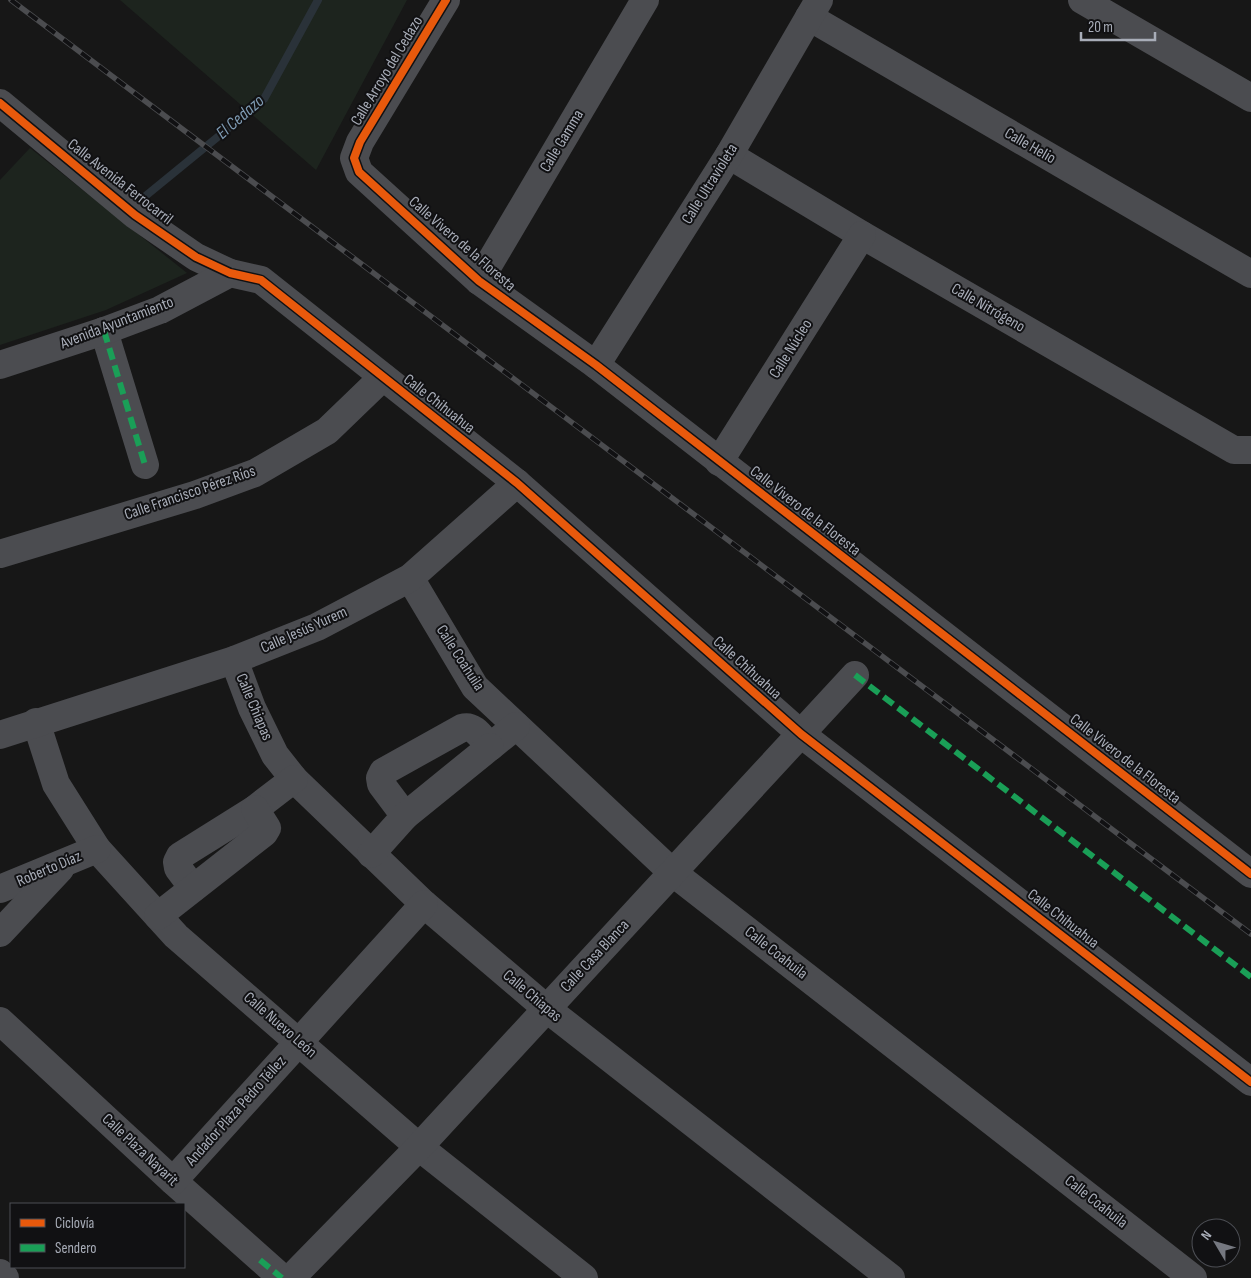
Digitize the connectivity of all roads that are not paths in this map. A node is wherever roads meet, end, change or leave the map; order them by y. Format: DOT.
graph roads {
  1 [pos="446,0"];
  2 [pos="645,0"];
  3 [pos="1082,0"];
  4 [pos="814,8"];
  5 [pos="1251,98"];
  6 [pos="0,103"];
  7 [pos="729,156"];
  8 [pos="354,158"];
  9 [pos="862,235"];
  10 [pos="230,273"];
  11 [pos="1251,274"];
  12 [pos="479,281"];
  13 [pos="104,331"];
  14 [pos="0,365"];
  15 [pos="596,365"];
  16 [pos="383,377"];
  17 [pos="1251,450"];
  18 [pos="719,462"];
  19 [pos="145,465"];
  20 [pos="517,483"];
  21 [pos="0,554"];
  22 [pos="410,578"];
  23 [pos="234,660"];
  24 [pos="855,676"];
  25 [pos="36,722"];
  26 [pos="516,726"];
  27 [pos="800,734"];
  28 [pos="0,735"];
  29 [pos="490,747"];
  30 [pos="294,780"];
  31 [pos="406,816"];
  32 [pos="97,849"];
  33 [pos="371,854"];
  34 [pos="66,862"];
  35 [pos="672,872"];
  36 [pos="1251,874"];
  37 [pos="0,889"];
  38 [pos="424,904"];
  39 [pos="158,916"];
  40 [pos="0,933"];
  41 [pos="547,1009"];
  42 [pos="0,1021"];
  43 [pos="299,1041"];
  44 [pos="1251,1082"];
  45 [pos="419,1147"];
  46 [pos="173,1180"];
  47 [pos="0,1273"];
  48 [pos="5,1278"];
  49 [pos="282,1278"];
  50 [pos="290,1278"];
  51 [pos="584,1278"];
  52 [pos="891,1278"];
  53 [pos="1193,1278"];
  1 -- 8 [label="street, Calle Arroyo del Cedazo"];
  2 -- 12 [label="street, Calle Gamma"];
  3 -- 5 [label="street"];
  4 -- 7 [label="street, Calle Ultravioleta"];
  4 -- 11 [label="street, Calle Helio"];
  6 -- 10 [label="street, Calle Avenida Ferrocarril"];
  7 -- 9 [label="street, Calle Nitrógeno"];
  7 -- 15 [label="street, Calle Ultravioleta"];
  8 -- 12 [label="street, Calle Vivero de la Floresta"];
  9 -- 17 [label="street, Calle Nitrógeno"];
  9 -- 18 [label="street, Calle Núcleo"];
  10 -- 13 [label="street, Avenida Ayuntamiento"];
  10 -- 16 [label="street, Calle Chihuahua"];
  12 -- 15 [label="street, Calle Vivero de la Floresta"];
  13 -- 14 [label="street, Avenida Ayuntamiento"];
  13 -- 19 [label="street"];
  15 -- 18 [label="street, Calle Vivero de la Floresta"];
  16 -- 20 [label="street, Calle Chihuahua"];
  16 -- 21 [label="street, Calle Francisco Pérez Ríos"];
  18 -- 36 [label="street, Calle Vivero de la Floresta"];
  20 -- 22 [label="street, Calle Jesús Yurem"];
  20 -- 27 [label="street, Calle Chihuahua"];
  22 -- 23 [label="street, Calle Jesús Yurem"];
  22 -- 26 [label="street, Calle Coahuila"];
  23 -- 25 [label="street, Calle Jesús Yurem"];
  23 -- 30 [label="street, Calle Chiapas"];
  24 -- 27 [label="street, Calle Casa Blanca"];
  25 -- 28 [label="street, Calle Jesús Yurem"];
  25 -- 32 [label="street, Calle Nuevo León"];
  26 -- 29 [label="street"];
  26 -- 35 [label="street, Calle Coahuila"];
  27 -- 35 [label="street, Calle Casa Blanca"];
  27 -- 44 [label="street, Calle Chihuahua"];
  29 -- 31 [label="street"];
  29 -- 31 [label="street"];
  30 -- 33 [label="street, Calle Chiapas"];
  30 -- 39 [label="street"];
  31 -- 33 [label="street"];
  32 -- 34 [label="street, Roberto Díaz"];
  32 -- 39 [label="street, Calle Nuevo León"];
  33 -- 38 [label="street, Calle Chiapas"];
  34 -- 37 [label="street, Roberto Díaz"];
  34 -- 40 [label="street"];
  35 -- 41 [label="street, Calle Casa Blanca"];
  35 -- 53 [label="street, Calle Coahuila"];
  38 -- 41 [label="street, Calle Chiapas"];
  38 -- 43 [label="street, Andador Plaza Pedro Téllez"];
  39 -- 43 [label="street, Calle Nuevo León"];
  41 -- 45 [label="street, Calle Casa Blanca"];
  41 -- 52 [label="street, Calle Chiapas"];
  42 -- 46 [label="street, Calle Plaza Nayarit"];
  43 -- 45 [label="street, Calle Nuevo León"];
  43 -- 46 [label="street, Andador Plaza Pedro Téllez"];
  45 -- 50 [label="street, Calle Casa Blanca"];
  45 -- 51 [label="street, Calle Nuevo León"];
  46 -- 49 [label="street, Calle Plaza Nayarit"];
  47 -- 48 [label="street"];
}
